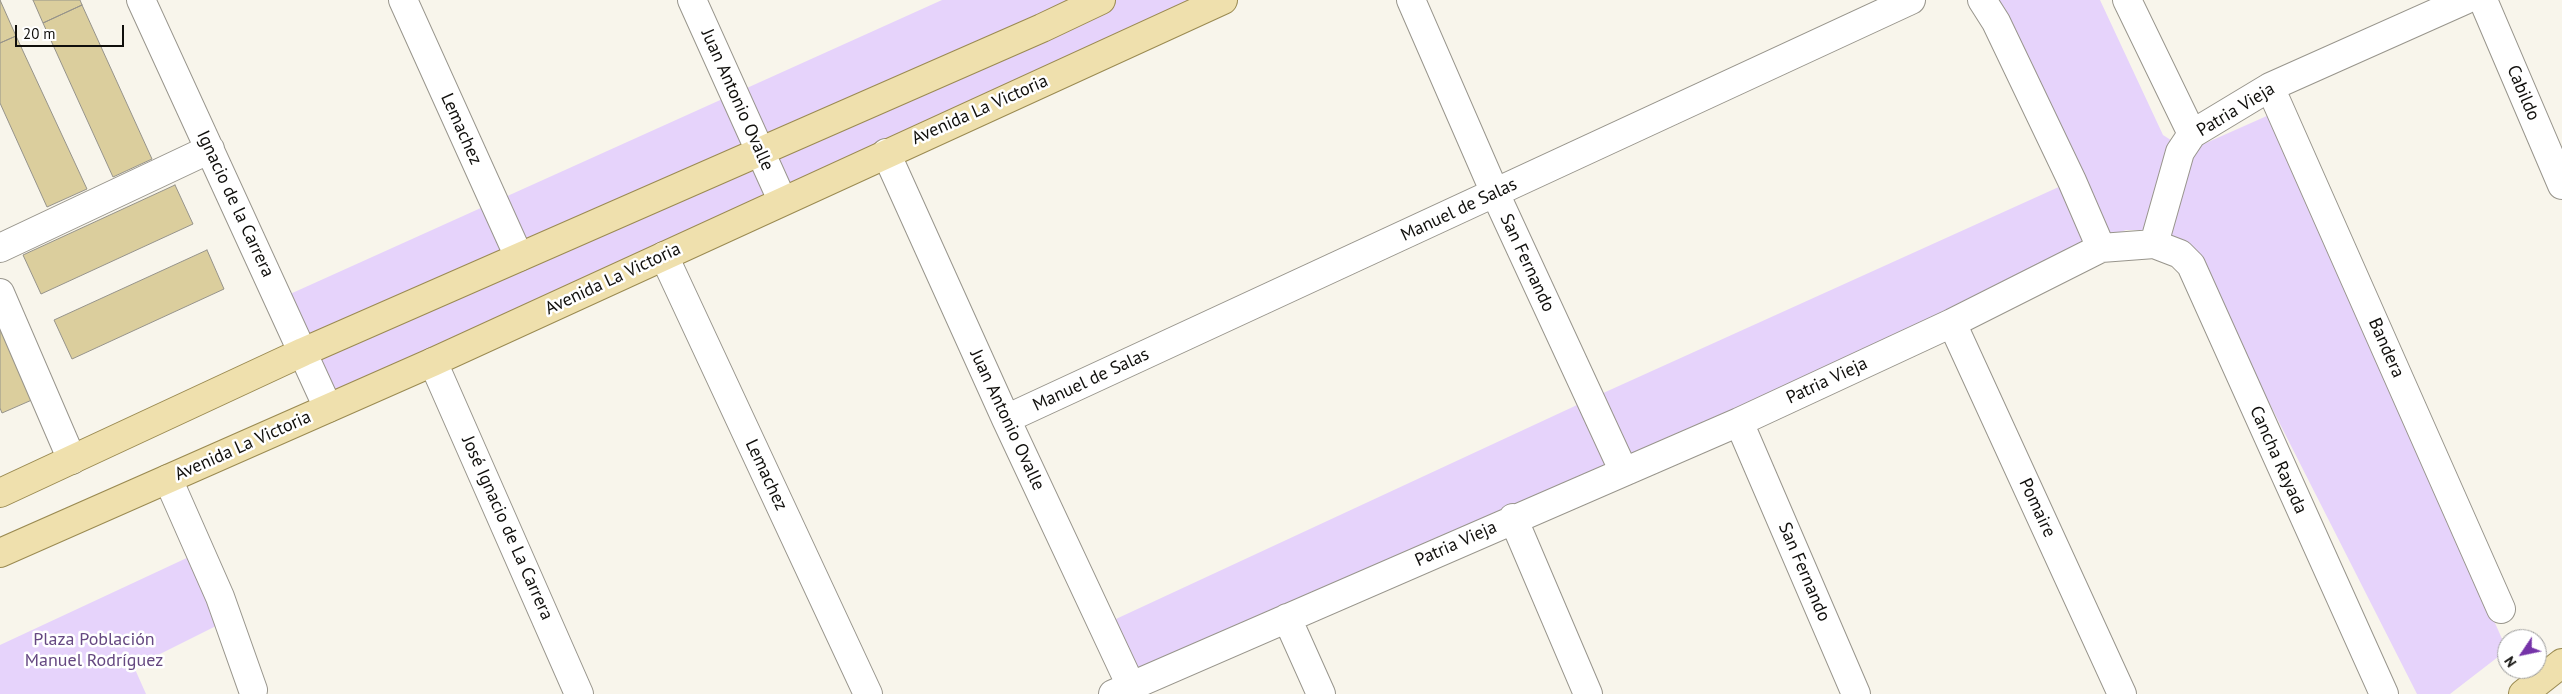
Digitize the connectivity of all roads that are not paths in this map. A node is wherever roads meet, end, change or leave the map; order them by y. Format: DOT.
graph roads {
  1 [pos="141,0"];
  2 [pos="403,0"];
  3 [pos="692,0"];
  4 [pos="1101,0"];
  5 [pos="1223,0"];
  6 [pos="1411,0"];
  7 [pos="1911,0"];
  8 [pos="1982,0"];
  9 [pos="2128,0"];
  10 [pos="2465,0"];
  11 [pos="2483,0"];
  12 [pos="2270,87"];
  13 [pos="2192,134"];
  14 [pos="210,149"];
  15 [pos="760,151"];
  16 [pos="886,153"];
  17 [pos="2562,185"];
  18 [pos="1495,193"];
  19 [pos="782,200"];
  20 [pos="2154,244"];
  21 [pos="0,248"];
  22 [pos="2101,248"];
  23 [pos="664,256"];
  24 [pos="519,257"];
  25 [pos="0,293"];
  26 [pos="1952,322"];
  27 [pos="303,352"];
  28 [pos="433,362"];
  29 [pos="328,408"];
  30 [pos="1006,419"];
  31 [pos="1739,422"];
  32 [pos="72,460"];
  33 [pos="1623,470"];
  34 [pos="168,479"];
  35 [pos="0,493"];
  36 [pos="1513,518"];
  37 [pos="0,553"];
  38 [pos="2501,608"];
  39 [pos="1286,618"];
  40 [pos="2562,663"];
  41 [pos="253,690"];
  42 [pos="1122,690"];
  43 [pos="2527,693"];
  44 [pos="579,694"];
  45 [pos="868,694"];
  46 [pos="1321,694"];
  47 [pos="1588,694"];
  48 [pos="1856,694"];
  49 [pos="2122,694"];
  50 [pos="2384,694"];
  1 -- 14 [label="street, Ignacio de la Carrera"];
  2 -- 24 [label="street, Lemachez"];
  3 -- 15 [label="street, Juan Antonio Ovalle"];
  4 -- 15 [label="main road"];
  5 -- 16 [label="main road, Avenida La Victoria"];
  6 -- 18 [label="street, San Fernando"];
  7 -- 18 [label="street, Manuel de Salas"];
  8 -- 22 [label="street"];
  9 -- 13 [label="street"];
  10 -- 12 [label="street, Patria Vieja"];
  11 -- 17 [label="street, Cabildo"];
  12 -- 13 [label="street, Patria Vieja"];
  12 -- 38 [label="street, Bandera"];
  13 -- 20 [label="street, Patria Vieja"];
  14 -- 21 [label="street"];
  14 -- 27 [label="street, Ignacio de la Carrera"];
  15 -- 19 [label="street, Juan Antonio Ovalle"];
  15 -- 24 [label="main road"];
  16 -- 19 [label="main road, Avenida La Victoria"];
  16 -- 30 [label="street, Juan Antonio Ovalle"];
  18 -- 30 [label="street, Manuel de Salas"];
  18 -- 33 [label="street, San Fernando"];
  19 -- 23 [label="main road, Avenida La Victoria"];
  20 -- 22 [label="street, Patria Vieja"];
  20 -- 50 [label="street, Cancha Rayada"];
  22 -- 26 [label="street, Patria Vieja"];
  23 -- 28 [label="main road, Avenida La Victoria"];
  23 -- 45 [label="street, Lemachez"];
  24 -- 27 [label="main road"];
  25 -- 32 [label="street"];
  26 -- 31 [label="street, Patria Vieja"];
  26 -- 49 [label="street, Pomaire"];
  27 -- 29 [label="street, Ignacio de la Carrera"];
  27 -- 32 [label="main road"];
  28 -- 29 [label="main road, Avenida La Victoria"];
  28 -- 44 [label="street, José Ignacio de La Carrera"];
  29 -- 34 [label="main road, Avenida La Victoria"];
  30 -- 42 [label="street, Juan Antonio Ovalle"];
  31 -- 33 [label="street, Patria Vieja"];
  31 -- 48 [label="street, San Fernando"];
  32 -- 35 [label="main road"];
  33 -- 36 [label="street, Patria Vieja"];
  34 -- 37 [label="main road, Avenida La Victoria"];
  34 -- 41 [label="street"];
  36 -- 39 [label="street, Patria Vieja"];
  36 -- 47 [label="street"];
  39 -- 42 [label="street, Patria Vieja"];
  39 -- 46 [label="street"];
  40 -- 43 [label="main road"];
}
